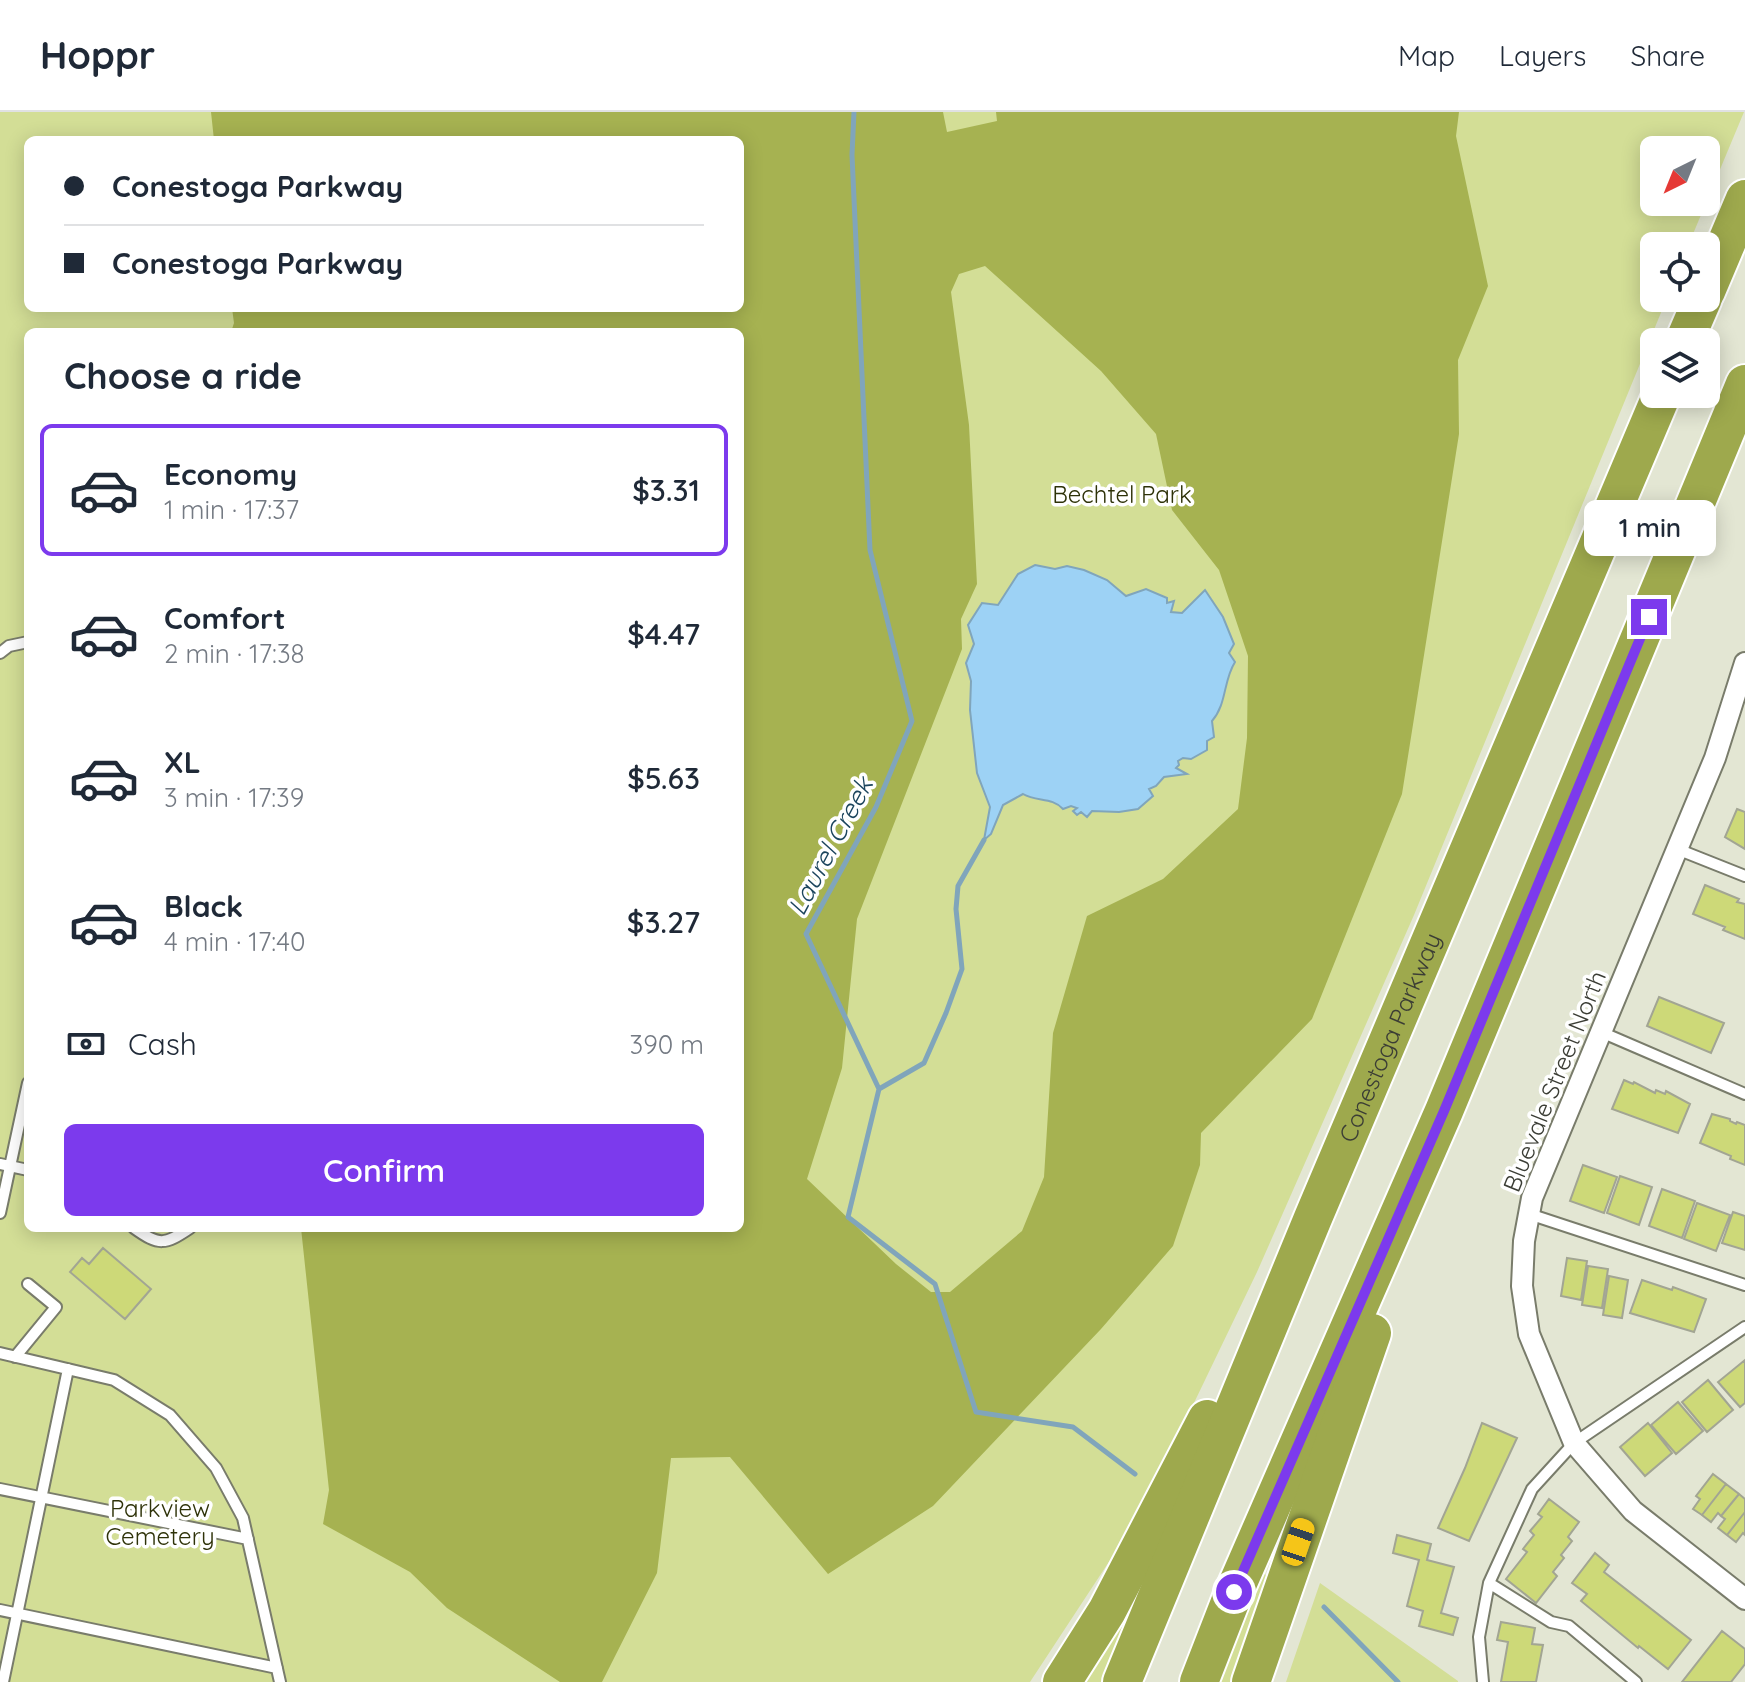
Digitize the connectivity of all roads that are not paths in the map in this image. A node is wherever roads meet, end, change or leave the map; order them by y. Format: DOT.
graph roads {
  1 [pos="1745,199"];
  2 [pos="1720,258"];
  3 [pos="1745,384"];
  4 [pos="1656,408"];
  5 [pos="24,643"];
  6 [pos="0,653"];
  7 [pos="1745,663"];
  8 [pos="1741,688"];
  9 [pos="1677,849"];
  10 [pos="1745,876"];
  11 [pos="1601,1032"];
  12 [pos="1745,1094"];
  13 [pos="24,1097"];
  14 [pos="1444,1111"];
  15 [pos="5,1165"];
  16 [pos="0,1213"];
  17 [pos="1529,1214"];
  18 [pos="1313,1218"];
  19 [pos="140,1232"];
  20 [pos="176,1232"];
  21 [pos="184,1232"];
  22 [pos="170,1242"];
  23 [pos="28,1284"];
  24 [pos="1745,1285"];
  25 [pos="1745,1327"];
  26 [pos="0,1353"];
  27 [pos="15,1357"];
  28 [pos="68,1369"];
  29 [pos="1574,1443"];
  30 [pos="0,1489"];
  31 [pos="42,1499"];
  32 [pos="248,1539"];
  33 [pos="1489,1583"];
  34 [pos="1745,1599"];
  35 [pos="0,1610"];
  36 [pos="17,1613"];
  37 [pos="277,1668"];
  38 [pos="3,1682"];
  39 [pos="280,1682"];
  40 [pos="1062,1682"];
  41 [pos="1122,1682"];
  42 [pos="1199,1682"];
  43 [pos="1251,1682"];
  44 [pos="1483,1682"];
  45 [pos="1636,1682"];
  1 -- 2 [label="highway"];
  3 -- 14 [label="highway"];
  4 -- 18 [label="highway, Conestoga Parkway"];
  5 -- 6 [label="lane"];
  7 -- 8 [label="street, Bluevale Street North"];
  8 -- 9 [label="street, Bluevale Street North"];
  9 -- 10 [label="lane"];
  9 -- 11 [label="street, Bluevale Street North"];
  11 -- 12 [label="lane"];
  11 -- 17 [label="street, Bluevale Street North"];
  13 -- 15 [label="lane"];
  14 -- 42 [label="highway"];
  14 -- 43 [label="highway"];
  15 -- 16 [label="lane"];
  17 -- 24 [label="lane"];
  17 -- 29 [label="street, Bluevale Street North"];
  18 -- 40 [label="highway"];
  18 -- 41 [label="highway, Conestoga Parkway"];
  19 -- 22 [label="lane"];
  20 -- 22 [label="lane"];
  21 -- 22 [label="lane"];
  23 -- 27 [label="lane"];
  25 -- 29 [label="lane"];
  26 -- 27 [label="lane"];
  27 -- 28 [label="lane"];
  28 -- 31 [label="lane"];
  28 -- 32 [label="lane"];
  29 -- 33 [label="lane"];
  29 -- 34 [label="street, Bluevale Street North"];
  30 -- 31 [label="lane"];
  31 -- 32 [label="lane"];
  31 -- 36 [label="lane"];
  32 -- 37 [label="lane"];
  33 -- 44 [label="lane"];
  33 -- 45 [label="lane"];
  35 -- 36 [label="lane"];
  36 -- 37 [label="lane"];
  36 -- 38 [label="lane"];
  37 -- 39 [label="lane"];
}
